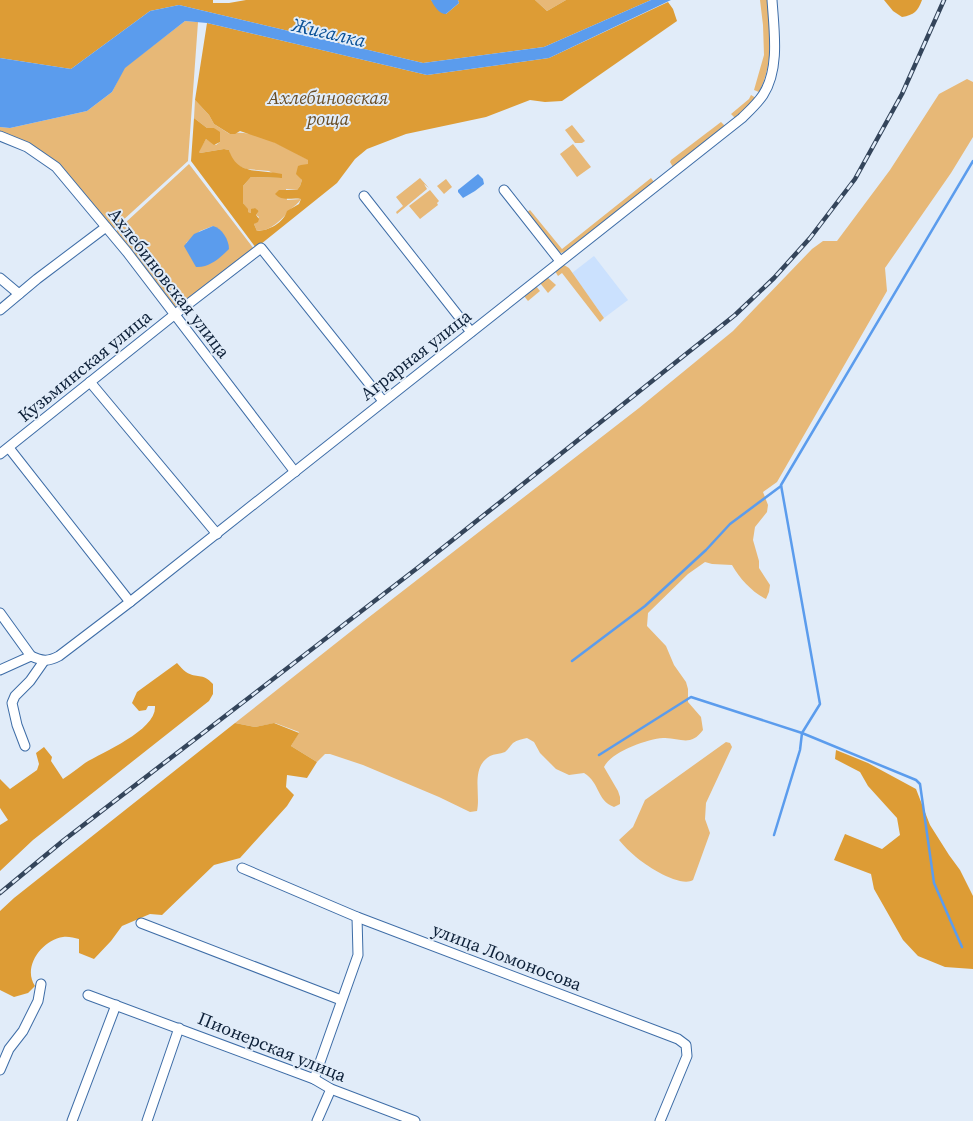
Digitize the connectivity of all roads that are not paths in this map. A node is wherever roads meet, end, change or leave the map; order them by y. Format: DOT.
graph roads {
  1 [pos="772,0"];
  2 [pos="0,136"];
  3 [pos="504,190"];
  4 [pos="364,196"];
  5 [pos="106,227"];
  6 [pos="560,261"];
  7 [pos="0,278"];
  8 [pos="19,294"];
  9 [pos="0,310"];
  10 [pos="174,315"];
  11 [pos="471,332"];
  12 [pos="90,382"];
  13 [pos="383,401"];
  14 [pos="9,448"];
  15 [pos="0,454"];
  16 [pos="295,472"];
  17 [pos="217,534"];
  18 [pos="130,602"];
  19 [pos="0,613"];
  20 [pos="31,656"];
  21 [pos="44,661"];
  22 [pos="0,670"];
  23 [pos="25,746"];
  24 [pos="242,868"];
  25 [pos="356,917"];
  26 [pos="141,923"];
  27 [pos="41,984"];
  28 [pos="88,995"];
  29 [pos="341,1000"];
  30 [pos="116,1005"];
  31 [pos="179,1028"];
  32 [pos="0,1070"];
  33 [pos="314,1079"];
  34 [pos="331,1089"];
  35 [pos="72,1121"];
  36 [pos="147,1121"];
  37 [pos="317,1121"];
  38 [pos="415,1121"];
  39 [pos="660,1121"];
  1 -- 6 [label="street, Аграрная улица"];
  2 -- 5 [label="street, Ахлебиновская улица"];
  3 -- 6 [label="street"];
  4 -- 11 [label="street"];
  5 -- 8 [label="street"];
  5 -- 10 [label="street, Ахлебиновская улица"];
  6 -- 11 [label="street, Аграрная улица"];
  7 -- 8 [label="street"];
  8 -- 9 [label="street"];
  10 -- 12 [label="street, Кузьминская улица"];
  10 -- 13 [label="street, Кузьминская улица"];
  10 -- 16 [label="street, Ахлебиновская улица"];
  11 -- 13 [label="street, Аграрная улица"];
  12 -- 14 [label="street, Кузьминская улица"];
  12 -- 17 [label="street"];
  13 -- 16 [label="street, Аграрная улица"];
  14 -- 15 [label="street, Кузьминская улица"];
  14 -- 18 [label="street"];
  16 -- 17 [label="street, Аграрная улица"];
  17 -- 18 [label="street, Аграрная улица"];
  18 -- 21 [label="street, Аграрная улица"];
  19 -- 20 [label="street"];
  20 -- 21 [label="street"];
  20 -- 22 [label="street"];
  21 -- 23 [label="street"];
  24 -- 25 [label="street, улица Ломоносова"];
  25 -- 29 [label="street"];
  25 -- 39 [label="street, улица Ломоносова"];
  26 -- 29 [label="street"];
  27 -- 32 [label="street"];
  28 -- 30 [label="street, Пионерская улица"];
  29 -- 33 [label="street"];
  30 -- 31 [label="street, Пионерская улица"];
  30 -- 35 [label="street"];
  31 -- 33 [label="street, Пионерская улица"];
  31 -- 36 [label="street"];
  33 -- 34 [label="street, Пионерская улица"];
  34 -- 37 [label="street"];
  34 -- 38 [label="street, Пионерская улица"];
}
